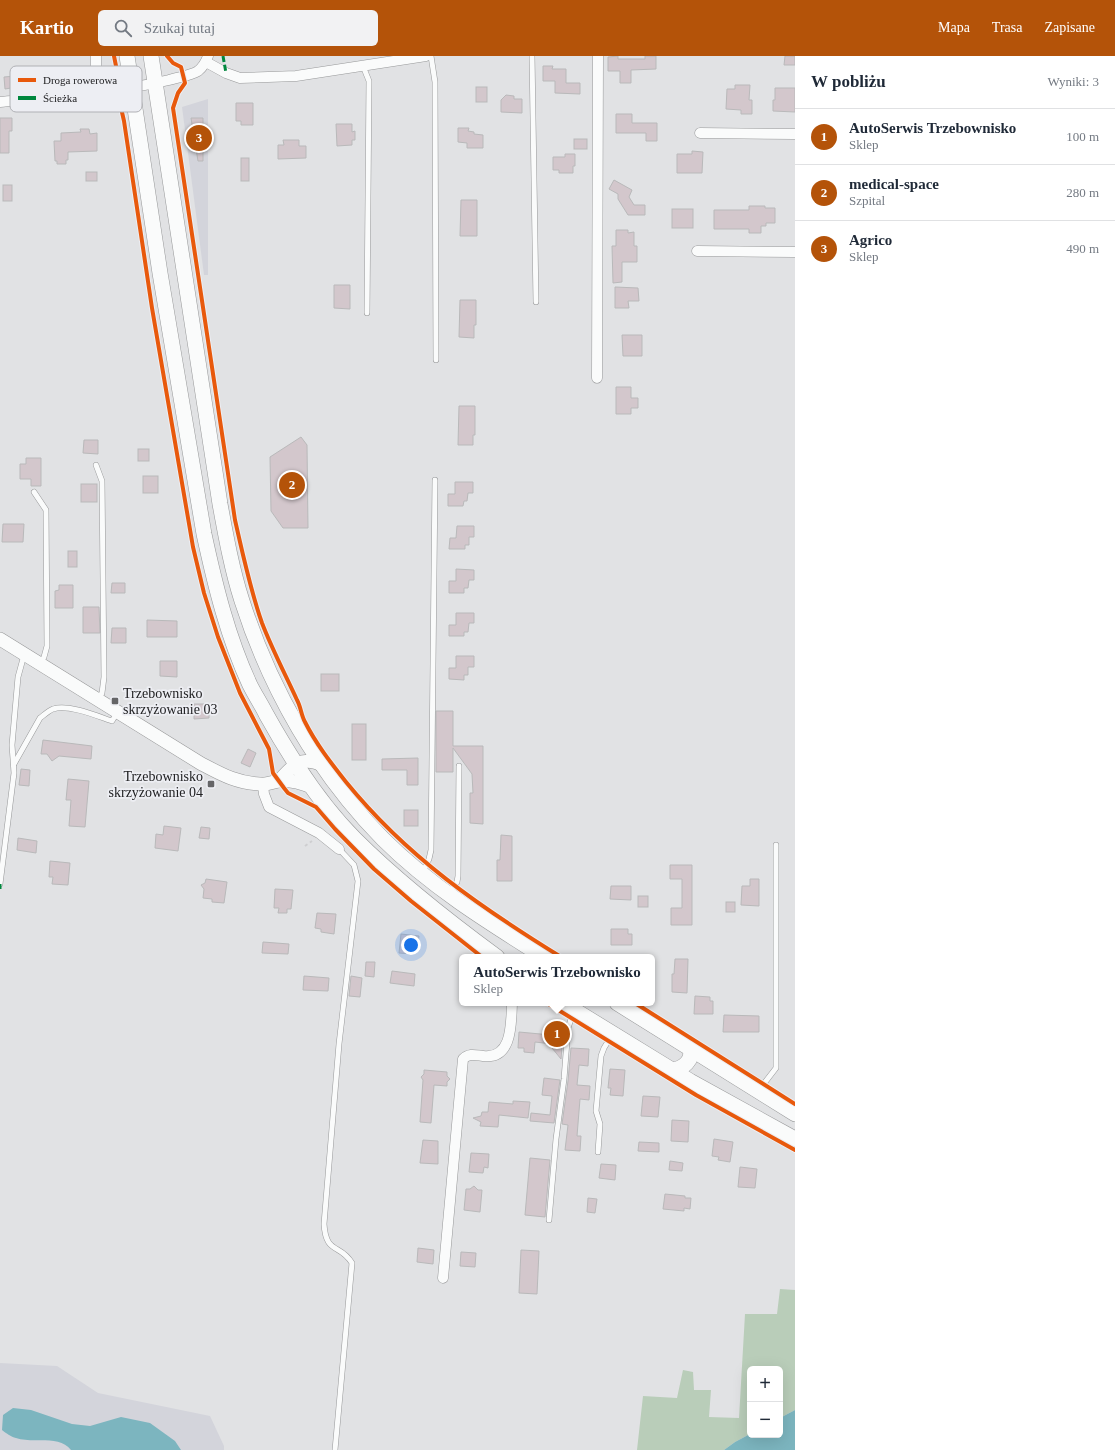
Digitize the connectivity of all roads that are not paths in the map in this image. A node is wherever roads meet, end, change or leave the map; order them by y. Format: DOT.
graph roads {
  1 [pos="127,56"];
  2 [pos="151,56"];
  3 [pos="426,56"];
  4 [pos="431,56"];
  5 [pos="532,56"];
  6 [pos="598,56"];
  7 [pos="207,59"];
  8 [pos="129,66"];
  9 [pos="363,66"];
  10 [pos="155,83"];
  11 [pos="142,85"];
  12 [pos="10,101"];
  13 [pos="0,102"];
  14 [pos="136,112"];
  15 [pos="700,133"];
  16 [pos="795,134"];
  17 [pos="697,251"];
  18 [pos="795,252"];
  19 [pos="536,302"];
  20 [pos="367,313"];
  21 [pos="436,360"];
  22 [pos="597,378"];
  23 [pos="96,465"];
  24 [pos="435,480"];
  25 [pos="34,492"];
  26 [pos="0,639"];
  27 [pos="25,655"];
  28 [pos="40,664"];
  29 [pos="98,700"];
  30 [pos="118,712"];
  31 [pos="14,764"];
  32 [pos="296,765"];
  33 [pos="322,765"];
  34 [pos="458,766"];
  35 [pos="278,781"];
  36 [pos="263,785"];
  37 [pos="312,787"];
  38 [pos="776,845"];
  39 [pos="339,849"];
  40 [pos="422,873"];
  41 [pos="0,884"];
  42 [pos="448,894"];
  43 [pos="493,954"];
  44 [pos="537,954"];
  45 [pos="512,1006"];
  46 [pos="568,1006"];
  47 [pos="622,1006"];
  48 [pos="576,1011"];
  49 [pos="613,1034"];
  50 [pos="690,1048"];
  51 [pos="672,1070"];
  52 [pos="758,1091"];
  53 [pos="795,1114"];
  54 [pos="795,1139"];
  55 [pos="598,1152"];
  56 [pos="549,1220"];
  57 [pos="443,1278"];
  58 [pos="335,1450"];
  1 -- 8 [label="main road"];
  2 -- 10 [label="main road"];
  3 -- 9 [label="street"];
  4 -- 21 [label="lane"];
  5 -- 19 [label="lane"];
  6 -- 22 [label="street"];
  7 -- 9 [label="street"];
  7 -- 10 [label="street"];
  9 -- 20 [label="lane"];
  10 -- 11 [label="street"];
  10 -- 33 [label="main road"];
  12 -- 13 [label="street"];
  14 -- 32 [label="main road"];
  15 -- 16 [label="street"];
  17 -- 18 [label="street"];
  23 -- 29 [label="lane"];
  24 -- 40 [label="lane"];
  25 -- 28 [label="lane"];
  26 -- 27 [label="street"];
  27 -- 28 [label="street"];
  27 -- 31 [label="lane"];
  28 -- 29 [label="street"];
  29 -- 30 [label="street"];
  30 -- 31 [label="lane"];
  30 -- 36 [label="street"];
  31 -- 41 [label="lane"];
  32 -- 33 [label="street"];
  32 -- 35 [label="street"];
  32 -- 37 [label="main road"];
  33 -- 40 [label="main road"];
  34 -- 42 [label="lane"];
  35 -- 36 [label="street"];
  35 -- 37 [label="street"];
  36 -- 39 [label="street"];
  37 -- 43 [label="main road"];
  38 -- 52 [label="lane"];
  39 -- 58 [label="lane"];
  40 -- 42 [label="main road"];
  42 -- 44 [label="main road"];
  45 -- 57 [label="street"];
  46 -- 48 [label="main road"];
  47 -- 50 [label="main road"];
  48 -- 49 [label="main road"];
  48 -- 56 [label="lane"];
  49 -- 51 [label="main road"];
  49 -- 55 [label="lane"];
  50 -- 51 [label="main road"];
  50 -- 52 [label="main road"];
  51 -- 54 [label="main road"];
  52 -- 53 [label="main road"];
}
